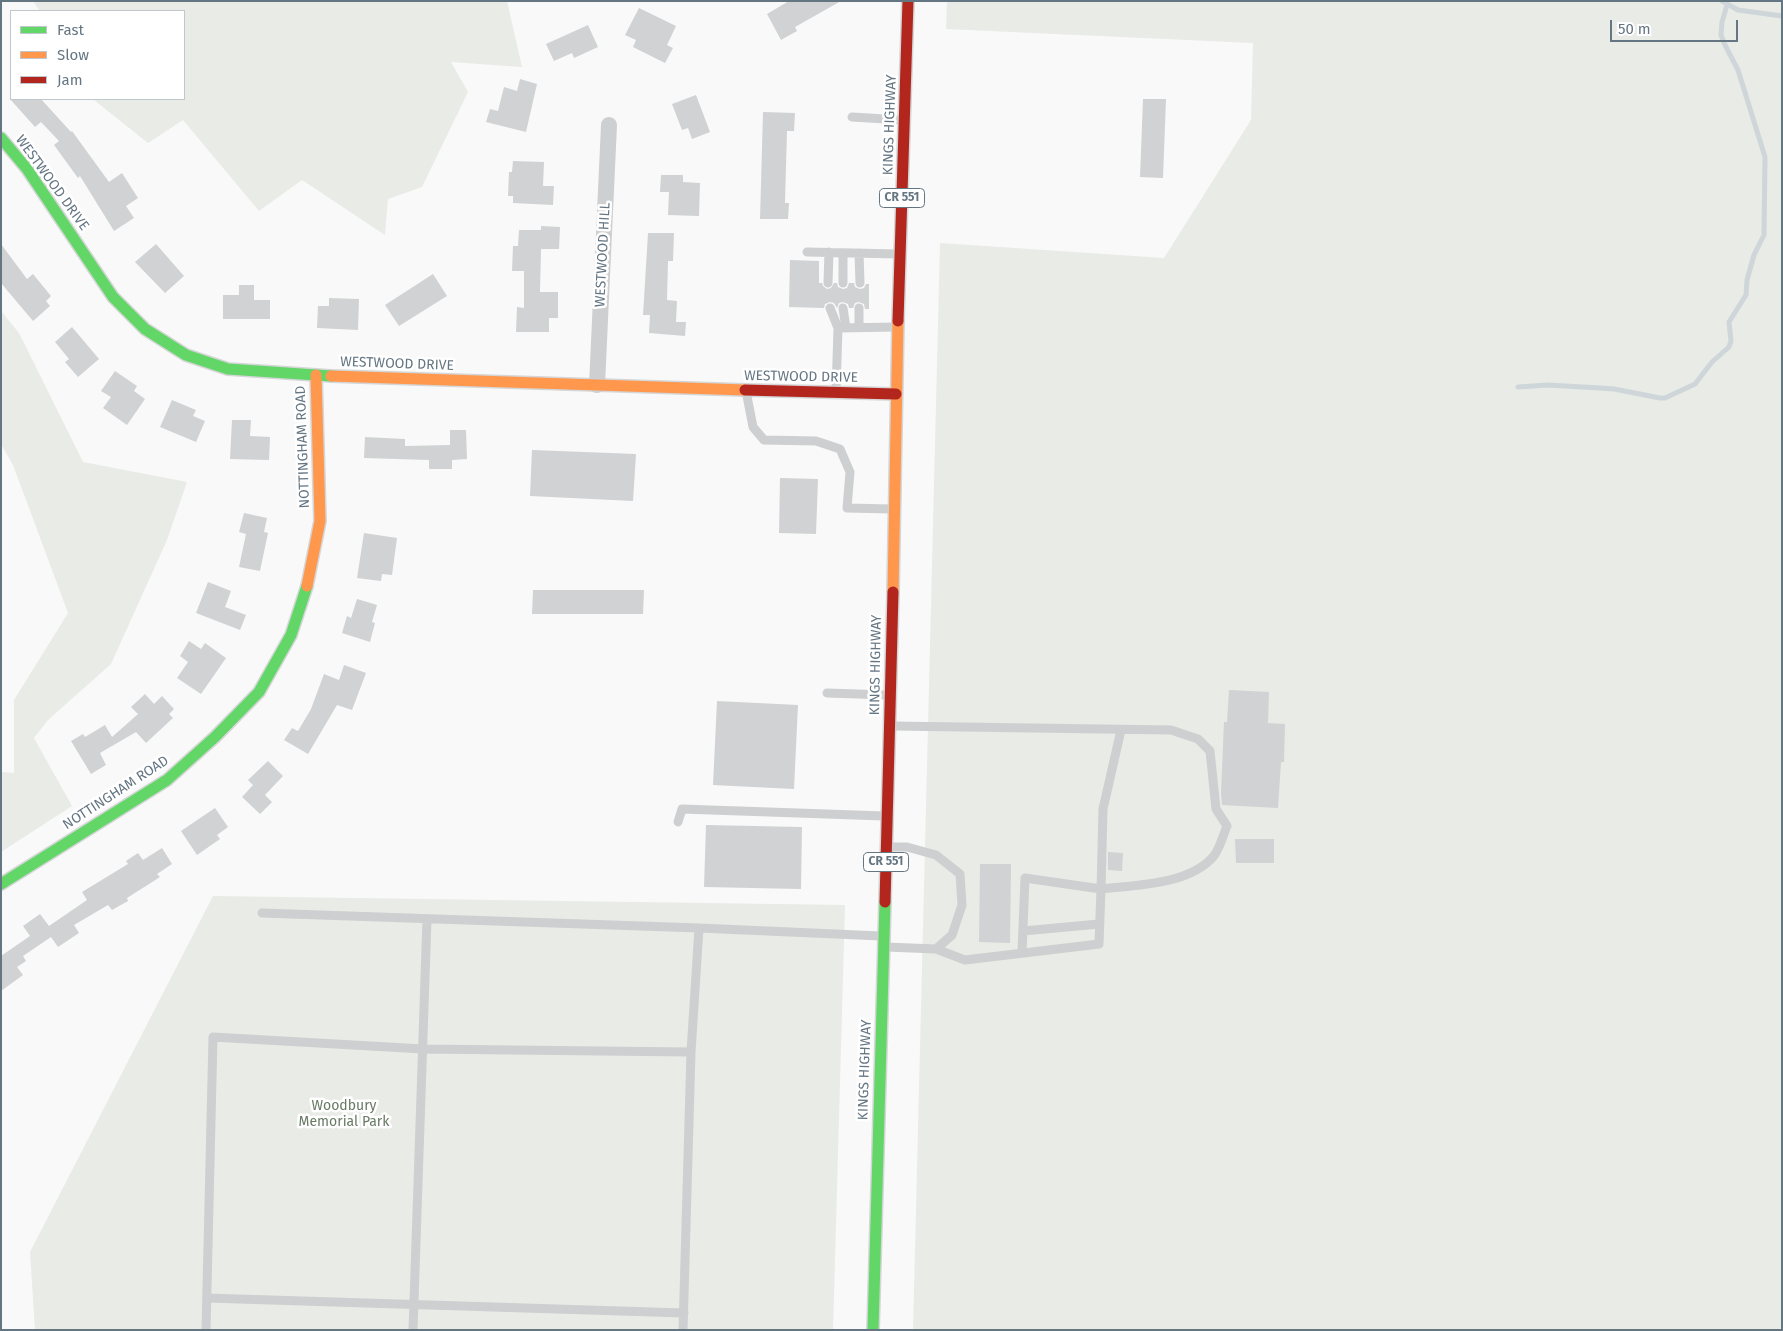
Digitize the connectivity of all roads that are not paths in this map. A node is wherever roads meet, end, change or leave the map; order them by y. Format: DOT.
graph roads {
  1 [pos="908,1"];
  2 [pos="852,117"];
  3 [pos="905,120"];
  4 [pos="609,125"];
  5 [pos="1,138"];
  6 [pos="807,252"];
  7 [pos="829,252"];
  8 [pos="843,253"];
  9 [pos="859,254"];
  10 [pos="901,254"];
  11 [pos="828,283"];
  12 [pos="843,283"];
  13 [pos="860,284"];
  14 [pos="830,308"];
  15 [pos="843,308"];
  16 [pos="859,308"];
  17 [pos="859,327"];
  18 [pos="898,327"];
  19 [pos="842,328"];
  20 [pos="316,375"];
  21 [pos="597,385"];
  22 [pos="746,391"];
  23 [pos="836,393"];
  24 [pos="896,394"];
  25 [pos="895,509"];
  26 [pos="827,693"];
  27 [pos="891,695"];
  28 [pos="890,726"];
  29 [pos="1121,730"];
  30 [pos="887,816"];
  31 [pos="678,822"];
  32 [pos="886,848"];
  33 [pos="1,884"];
  34 [pos="1101,889"];
  35 [pos="262,913"];
  36 [pos="427,919"];
  37 [pos="1100,924"];
  38 [pos="699,928"];
  39 [pos="1023,931"];
  40 [pos="884,942"];
  41 [pos="936,948"];
  42 [pos="1022,953"];
  43 [pos="423,1049"];
  44 [pos="691,1052"];
  45 [pos="207,1298"];
  46 [pos="414,1305"];
  47 [pos="684,1313"];
  48 [pos="206,1330"];
  49 [pos="413,1330"];
  50 [pos="683,1330"];
  51 [pos="873,1330"];
  1 -- 3 [label="street, KINGS HIGHWAY / CR 551"];
  2 -- 3 [label="lane"];
  3 -- 10 [label="street, KINGS HIGHWAY / CR 551"];
  4 -- 21 [label="street, WESTWOOD HILL"];
  5 -- 20 [label="street, WESTWOOD DRIVE"];
  6 -- 7 [label="lane"];
  7 -- 8 [label="lane"];
  7 -- 11 [label="lane"];
  8 -- 9 [label="lane"];
  8 -- 12 [label="lane"];
  9 -- 10 [label="lane"];
  9 -- 13 [label="lane"];
  10 -- 18 [label="street, KINGS HIGHWAY / CR 551"];
  14 -- 19 [label="lane"];
  15 -- 19 [label="lane"];
  16 -- 17 [label="lane"];
  17 -- 18 [label="lane"];
  17 -- 19 [label="lane"];
  18 -- 24 [label="street, KINGS HIGHWAY / CR 551"];
  19 -- 23 [label="lane"];
  20 -- 21 [label="street, WESTWOOD DRIVE"];
  20 -- 33 [label="street, NOTTINGHAM ROAD"];
  21 -- 22 [label="street, WESTWOOD DRIVE"];
  22 -- 23 [label="street, WESTWOOD DRIVE"];
  22 -- 25 [label="lane"];
  23 -- 24 [label="street, WESTWOOD DRIVE"];
  24 -- 25 [label="street, KINGS HIGHWAY / CR 551"];
  25 -- 27 [label="street, KINGS HIGHWAY / CR 551"];
  26 -- 27 [label="lane"];
  27 -- 28 [label="street, KINGS HIGHWAY / CR 551"];
  28 -- 29 [label="lane"];
  28 -- 30 [label="street, KINGS HIGHWAY / CR 551"];
  29 -- 34 [label="lane"];
  29 -- 34 [label="lane"];
  30 -- 31 [label="lane"];
  30 -- 32 [label="street, KINGS HIGHWAY / CR 551"];
  32 -- 40 [label="street, KINGS HIGHWAY / CR 551"];
  32 -- 41 [label="lane"];
  34 -- 37 [label="lane"];
  34 -- 39 [label="lane"];
  35 -- 36 [label="lane"];
  36 -- 38 [label="lane"];
  36 -- 43 [label="lane"];
  37 -- 39 [label="lane"];
  37 -- 42 [label="lane"];
  38 -- 40 [label="lane"];
  38 -- 44 [label="lane"];
  39 -- 42 [label="lane"];
  40 -- 41 [label="lane"];
  40 -- 51 [label="street, KINGS HIGHWAY / CR 551"];
  41 -- 42 [label="lane"];
  43 -- 44 [label="lane"];
  43 -- 45 [label="lane"];
  43 -- 46 [label="lane"];
  44 -- 47 [label="lane"];
  45 -- 46 [label="lane"];
  45 -- 48 [label="lane"];
  46 -- 47 [label="lane"];
  46 -- 49 [label="lane"];
  47 -- 50 [label="lane"];
}
